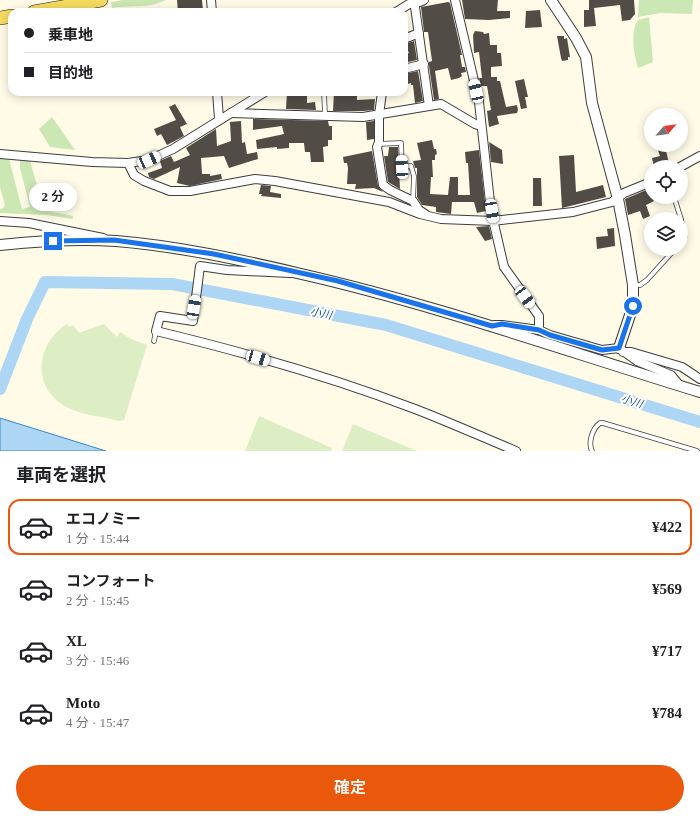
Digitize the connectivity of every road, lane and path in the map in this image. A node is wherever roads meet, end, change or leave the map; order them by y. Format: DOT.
graph roads {
  1 [pos="101,0"];
  2 [pos="424,0"];
  3 [pos="455,0"];
  4 [pos="551,0"];
  5 [pos="414,1"];
  6 [pos="56,8"];
  7 [pos="403,8"];
  8 [pos="419,33"];
  9 [pos="408,37"];
  10 [pos="424,64"];
  11 [pos="408,68"];
  12 [pos="216,96"];
  13 [pos="257,96"];
  14 [pos="324,96"];
  15 [pos="381,96"];
  16 [pos="429,106"];
  17 [pos="230,113"];
  18 [pos="325,115"];
  19 [pos="379,115"];
  20 [pos="219,119"];
  21 [pos="481,126"];
  22 [pos="378,144"];
  23 [pos="0,154"];
  24 [pos="700,156"];
  25 [pos="128,163"];
  26 [pos="688,163"];
  27 [pos="644,185"];
  28 [pos="618,199"];
  29 [pos="414,201"];
  30 [pos="427,215"];
  31 [pos="0,221"];
  32 [pos="493,221"];
  33 [pos="114,240"];
  34 [pos="0,245"];
  35 [pos="669,256"];
  36 [pos="297,273"];
  37 [pos="633,285"];
  38 [pos="492,326"];
  39 [pos="539,330"];
  40 [pos="156,331"];
  41 [pos="154,341"];
  42 [pos="621,350"];
  43 [pos="700,379"];
  44 [pos="680,386"];
  45 [pos="700,392"];
  46 [pos="688,450"];
  47 [pos="516,451"];
  48 [pos="592,451"];
  49 [pos="697,451"];
  1 -- 6 [label="main road"];
  2 -- 5 [label="street"];
  3 -- 21 [label="street"];
  4 -- 28 [label="street"];
  5 -- 7 [label="street"];
  5 -- 8 [label="street"];
  8 -- 9 [label="street"];
  8 -- 10 [label="street"];
  10 -- 11 [label="street"];
  10 -- 16 [label="street"];
  12 -- 20 [label="street"];
  13 -- 17 [label="street"];
  14 -- 18 [label="lane"];
  15 -- 19 [label="street"];
  16 -- 19 [label="street"];
  16 -- 21 [label="street"];
  17 -- 18 [label="street"];
  17 -- 20 [label="street"];
  18 -- 19 [label="street"];
  19 -- 22 [label="street"];
  20 -- 25 [label="street"];
  21 -- 32 [label="street"];
  22 -- 29 [label="street"];
  22 -- 29 [label="lane"];
  23 -- 25 [label="street"];
  24 -- 26 [label="street"];
  25 -- 30 [label="street"];
  27 -- 28 [label="street"];
  28 -- 32 [label="street"];
  28 -- 37 [label="street"];
  29 -- 30 [label="street"];
  30 -- 32 [label="street"];
  31 -- 33 [label="street"];
  32 -- 39 [label="street"];
  33 -- 34 [label="street"];
  33 -- 36 [label="street"];
  35 -- 37 [label="lane"];
  36 -- 38 [label="street"];
  36 -- 40 [label="street"];
  37 -- 42 [label="street"];
  38 -- 39 [label="street"];
  38 -- 44 [label="street"];
  39 -- 42 [label="street"];
  40 -- 41 [label="lane"];
  40 -- 47 [label="street"];
  42 -- 43 [label="street"];
  42 -- 44 [label="street"];
  44 -- 45 [label="street"];
  46 -- 48 [label="lane"];
  46 -- 49 [label="lane"];
}
